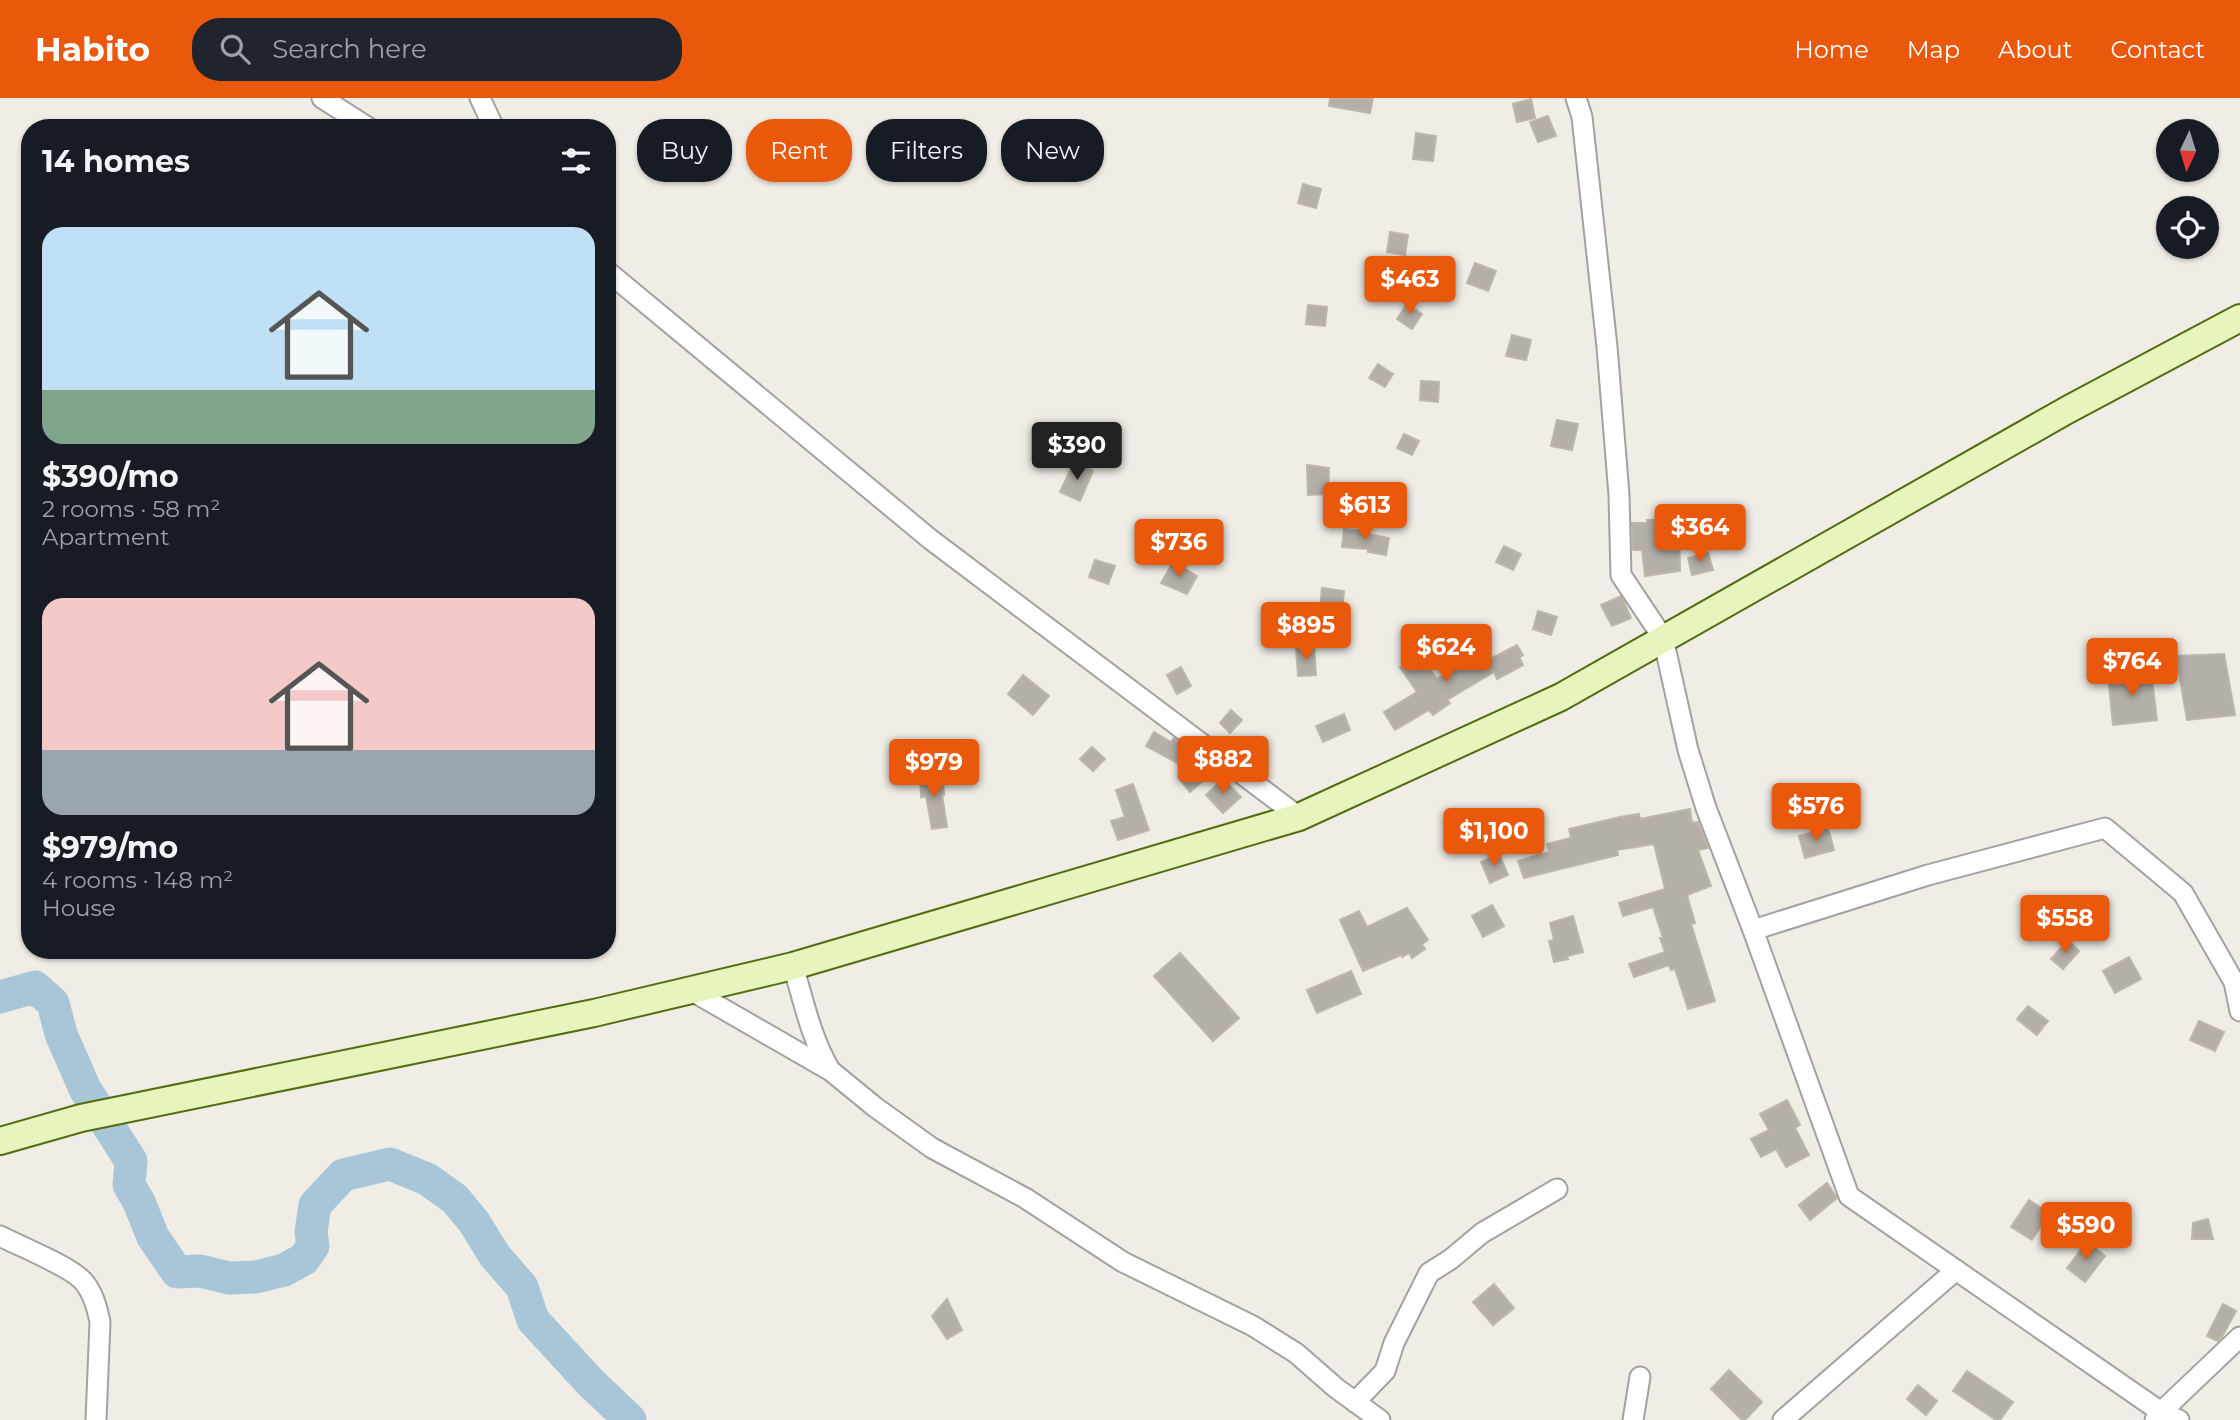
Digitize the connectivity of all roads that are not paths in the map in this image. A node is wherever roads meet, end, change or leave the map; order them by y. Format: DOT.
graph roads {
  1 [pos="322,98"];
  2 [pos="480,98"];
  3 [pos="1576,98"];
  4 [pos="355,119"];
  5 [pos="490,119"];
  6 [pos="616,278"];
  7 [pos="2240,318"];
  8 [pos="1663,638"];
  9 [pos="1299,817"];
  10 [pos="1753,930"];
  11 [pos="793,966"];
  12 [pos="692,991"];
  13 [pos="2240,1011"];
  14 [pos="831,1070"];
  15 [pos="0,1141"];
  16 [pos="1557,1189"];
  17 [pos="0,1236"];
  18 [pos="1956,1270"];
  19 [pos="2240,1337"];
  20 [pos="1640,1377"];
  21 [pos="1355,1402"];
  22 [pos="2165,1417"];
  23 [pos="96,1420"];
  24 [pos="1380,1420"];
  25 [pos="1633,1420"];
  26 [pos="1783,1420"];
  1 -- 4 [label="street"];
  2 -- 5 [label="street"];
  3 -- 8 [label="street"];
  6 -- 9 [label="street"];
  7 -- 8 [label="street"];
  8 -- 9 [label="street"];
  8 -- 10 [label="street"];
  9 -- 11 [label="street"];
  10 -- 13 [label="street"];
  10 -- 18 [label="street"];
  11 -- 12 [label="street"];
  11 -- 14 [label="street"];
  12 -- 14 [label="street"];
  12 -- 15 [label="street"];
  14 -- 21 [label="street"];
  16 -- 21 [label="street"];
  17 -- 23 [label="street"];
  18 -- 22 [label="street"];
  18 -- 26 [label="street"];
  19 -- 22 [label="street"];
  20 -- 25 [label="street"];
  21 -- 24 [label="street"];
}
